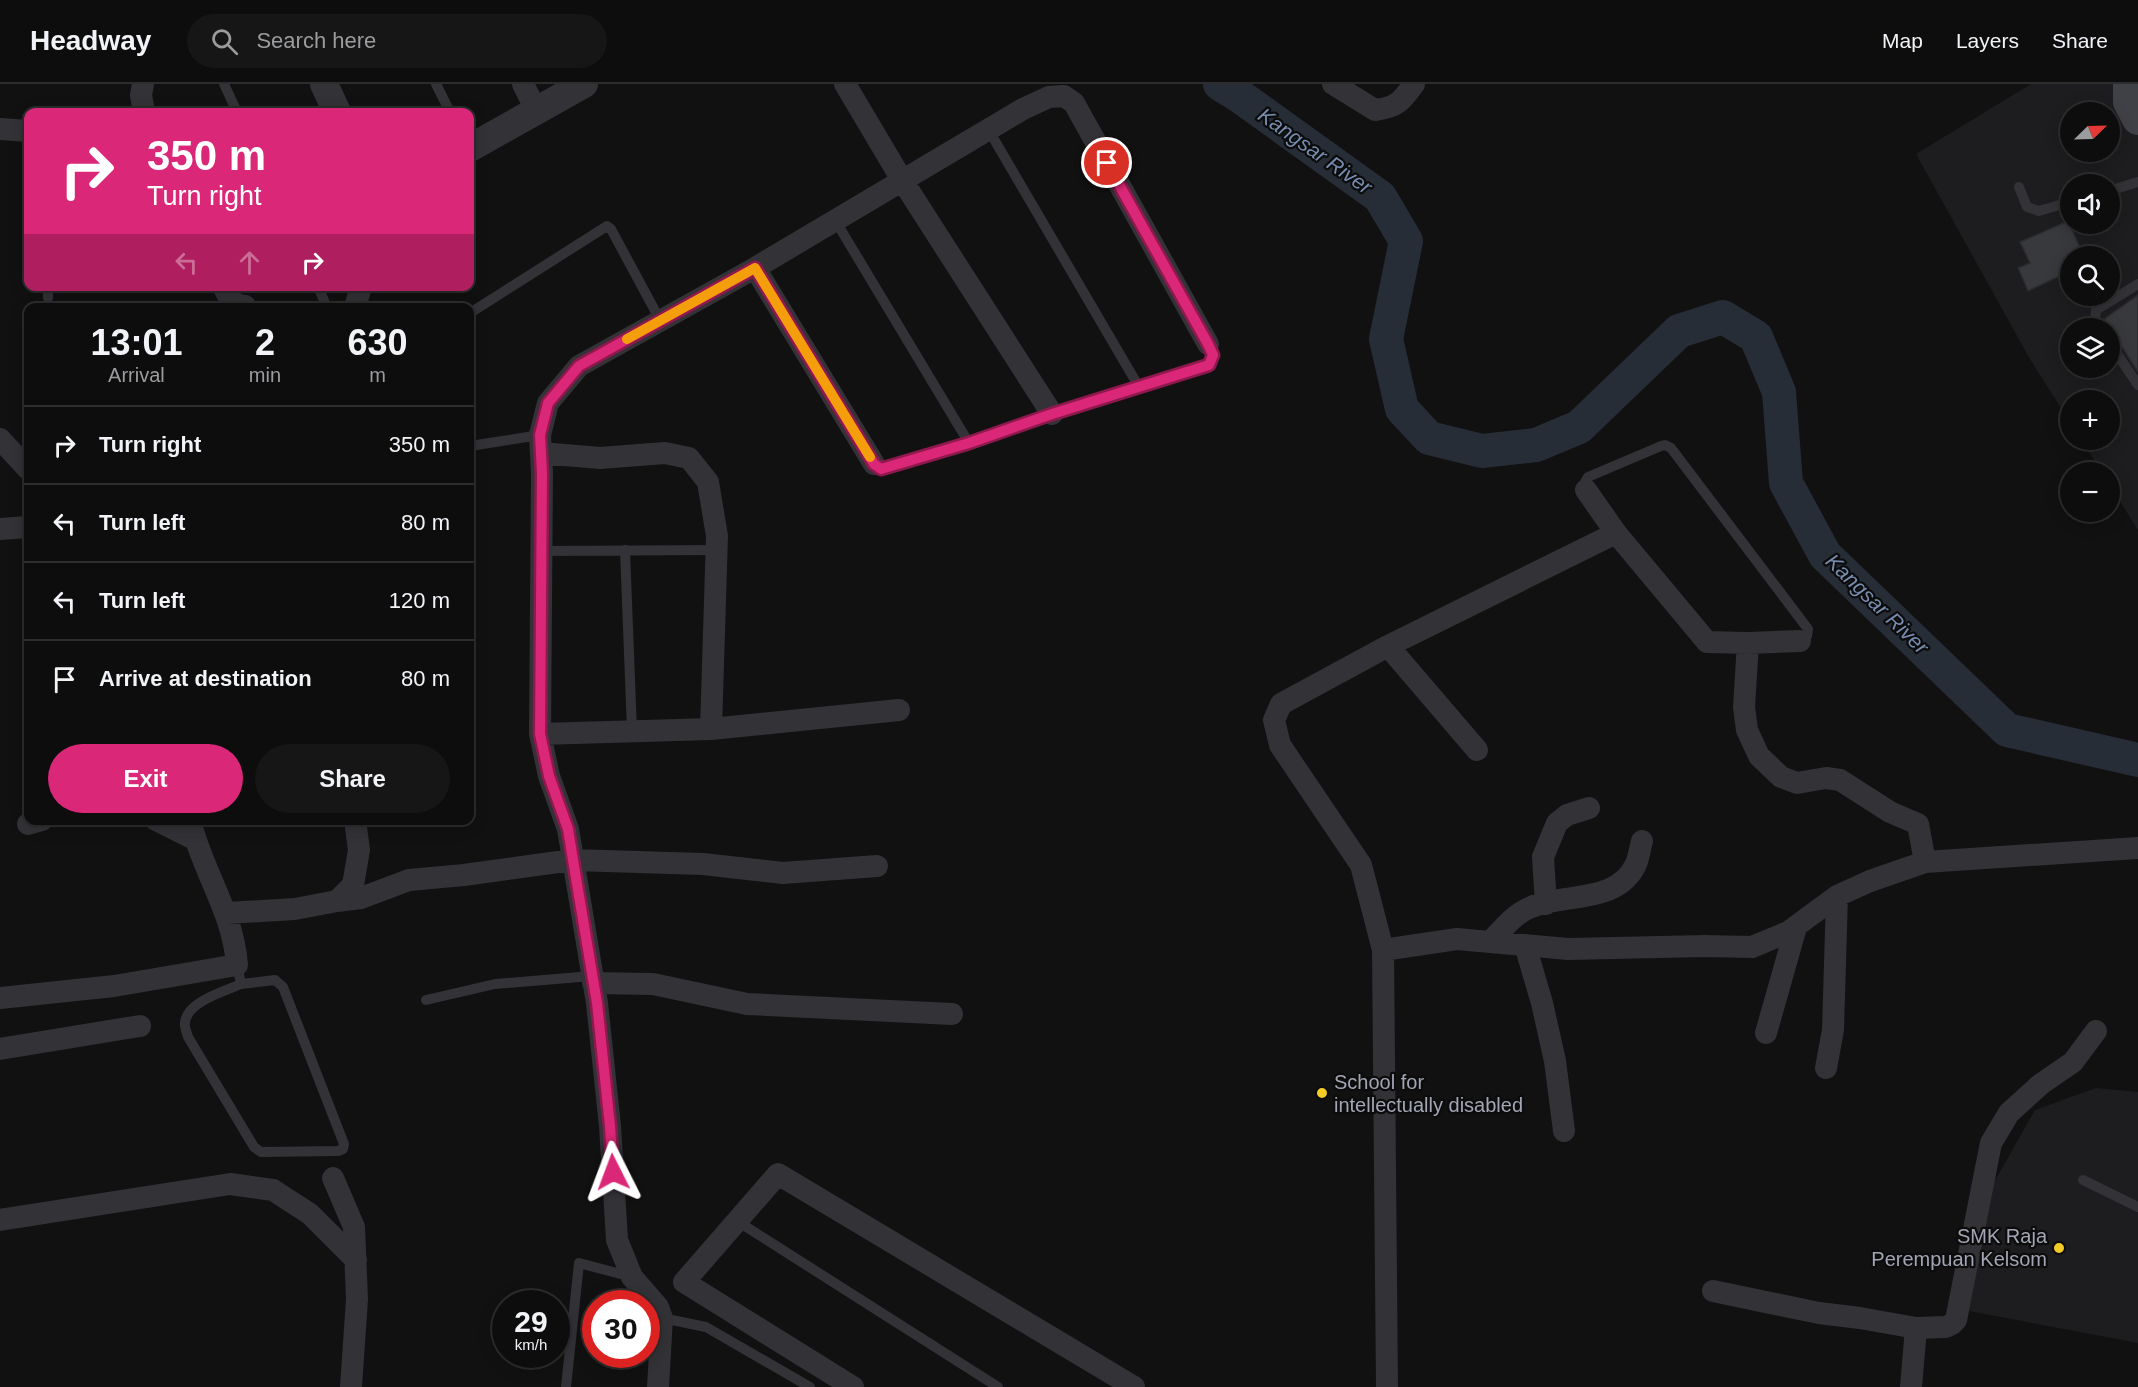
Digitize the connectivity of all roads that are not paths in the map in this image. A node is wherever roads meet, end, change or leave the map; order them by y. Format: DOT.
graph roads {
  1 [pos="143,84"];
  2 [pos="224,84"];
  3 [pos="324,84"];
  4 [pos="436,84"];
  5 [pos="523,84"];
  6 [pos="584,84"];
  7 [pos="845,84"];
  8 [pos="1333,84"];
  9 [pos="1414,84"];
  10 [pos="2129,84"];
  11 [pos="143,108"];
  12 [pos="235,108"];
  13 [pos="335,108"];
  14 [pos="448,108"];
  15 [pos="536,110"];
  16 [pos="2138,119"];
  17 [pos="0,129"];
  18 [pos="988,129"];
  19 [pos="24,131"];
  20 [pos="474,146"];
  21 [pos="902,180"];
  22 [pos="2138,182"];
  23 [pos="2019,187"];
  24 [pos="2120,188"];
  25 [pos="2060,205"];
  26 [pos="835,220"];
  27 [pos="755,268"];
  28 [pos="2138,284"];
  29 [pos="48,291"];
  30 [pos="48,298"];
  31 [pos="474,310"];
  32 [pos="2095,318"];
  33 [pos="660,320"];
  34 [pos="1208,344"];
  35 [pos="2120,358"];
  36 [pos="2138,385"];
  37 [pos="1139,387"];
  38 [pos="1052,414"];
  39 [pos="0,439"];
  40 [pos="969,443"];
  41 [pos="541,444"];
  42 [pos="474,446"];
  43 [pos="874,464"];
  44 [pos="24,465"];
  45 [pos="1586,490"];
  46 [pos="24,527"];
  47 [pos="0,529"];
  48 [pos="1616,533"];
  49 [pos="625,550"];
  50 [pos="717,550"];
  51 [pos="541,551"];
  52 [pos="1800,641"];
  53 [pos="1748,643"];
  54 [pos="1388,646"];
  55 [pos="899,710"];
  56 [pos="711,729"];
  57 [pos="632,731"];
  58 [pos="540,734"];
  59 [pos="1477,750"];
  60 [pos="1588,808"];
  61 [pos="174,825"];
  62 [pos="356,825"];
  63 [pos="192,830"];
  64 [pos="1642,841"];
  65 [pos="2138,849"];
  66 [pos="573,860"];
  67 [pos="1925,862"];
  68 [pos="876,866"];
  69 [pos="1837,896"];
  70 [pos="337,901"];
  71 [pos="1546,904"];
  72 [pos="227,913"];
  73 [pos="1796,927"];
  74 [pos="1490,942"];
  75 [pos="1525,945"];
  76 [pos="1383,950"];
  77 [pos="239,974"];
  78 [pos="593,979"];
  79 [pos="0,998"];
  80 [pos="426,1000"];
  81 [pos="952,1014"];
  82 [pos="140,1026"];
  83 [pos="2096,1031"];
  84 [pos="1766,1033"];
  85 [pos="0,1049"];
  86 [pos="1826,1068"];
  87 [pos="1564,1131"];
  88 [pos="333,1178"];
  89 [pos="2083,1180"];
  90 [pos="2138,1207"];
  91 [pos="0,1220"];
  92 [pos="737,1221"];
  93 [pos="356,1260"];
  94 [pos="632,1277"];
  95 [pos="1713,1291"];
  96 [pos="662,1318"];
  97 [pos="1916,1328"];
  98 [pos="351,1387"];
  99 [pos="566,1387"];
  100 [pos="658,1387"];
  101 [pos="810,1387"];
  102 [pos="853,1387"];
  103 [pos="998,1387"];
  104 [pos="1134,1387"];
  105 [pos="1387,1387"];
  106 [pos="1911,1387"];
  1 -- 11 [label="street"];
  2 -- 12 [label="lane"];
  3 -- 13 [label="street"];
  4 -- 14 [label="lane"];
  5 -- 15 [label="street"];
  6 -- 15 [label="street"];
  7 -- 21 [label="street"];
  8 -- 9 [label="street"];
  10 -- 16 [label="main road"];
  15 -- 20 [label="street"];
  17 -- 19 [label="street"];
  18 -- 21 [label="street"];
  18 -- 34 [label="street"];
  18 -- 37 [label="lane"];
  21 -- 26 [label="street"];
  21 -- 38 [label="street"];
  22 -- 24 [label="lane"];
  23 -- 25 [label="lane"];
  26 -- 27 [label="street"];
  26 -- 40 [label="lane"];
  27 -- 33 [label="street"];
  27 -- 43 [label="street"];
  28 -- 32 [label="lane"];
  29 -- 30 [label="lane"];
  31 -- 33 [label="lane"];
  33 -- 41 [label="street"];
  34 -- 37 [label="lane"];
  35 -- 36 [label="lane"];
  37 -- 38 [label="lane"];
  38 -- 40 [label="lane"];
  39 -- 44 [label="street"];
  40 -- 43 [label="lane"];
  41 -- 42 [label="lane"];
  41 -- 50 [label="street"];
  41 -- 51 [label="street"];
  45 -- 48 [label="street"];
  45 -- 52 [label="lane"];
  46 -- 47 [label="street"];
  48 -- 53 [label="street"];
  48 -- 54 [label="street"];
  49 -- 50 [label="lane"];
  49 -- 51 [label="lane"];
  49 -- 57 [label="lane"];
  50 -- 56 [label="street"];
  51 -- 58 [label="street"];
  52 -- 53 [label="street"];
  53 -- 67 [label="street"];
  54 -- 59 [label="street"];
  54 -- 76 [label="street"];
  55 -- 56 [label="street"];
  56 -- 57 [label="street"];
  57 -- 58 [label="street"];
  58 -- 66 [label="street"];
  60 -- 71 [label="street"];
  61 -- 63 [label="street"];
  62 -- 70 [label="street"];
  63 -- 72 [label="street"];
  64 -- 71 [label="street"];
  65 -- 67 [label="street"];
  66 -- 68 [label="street"];
  66 -- 70 [label="street"];
  66 -- 78 [label="street"];
  67 -- 69 [label="street"];
  69 -- 73 [label="street"];
  69 -- 86 [label="street"];
  70 -- 72 [label="street"];
  71 -- 74 [label="street"];
  72 -- 77 [label="street"];
  73 -- 75 [label="street"];
  73 -- 84 [label="street"];
  74 -- 75 [label="street"];
  74 -- 76 [label="street"];
  75 -- 87 [label="street"];
  76 -- 105 [label="street"];
  77 -- 77 [label="lane"];
  77 -- 79 [label="street"];
  78 -- 80 [label="lane"];
  78 -- 81 [label="street"];
  78 -- 94 [label="street"];
  82 -- 85 [label="street"];
  83 -- 97 [label="street"];
  88 -- 93 [label="street"];
  89 -- 90 [label="lane"];
  91 -- 93 [label="street"];
  92 -- 102 [label="street"];
  92 -- 103 [label="lane"];
  92 -- 104 [label="street"];
  93 -- 98 [label="street"];
  94 -- 96 [label="street"];
  94 -- 99 [label="lane"];
  95 -- 97 [label="street"];
  96 -- 100 [label="street"];
  96 -- 101 [label="lane"];
  97 -- 106 [label="street"];
}
